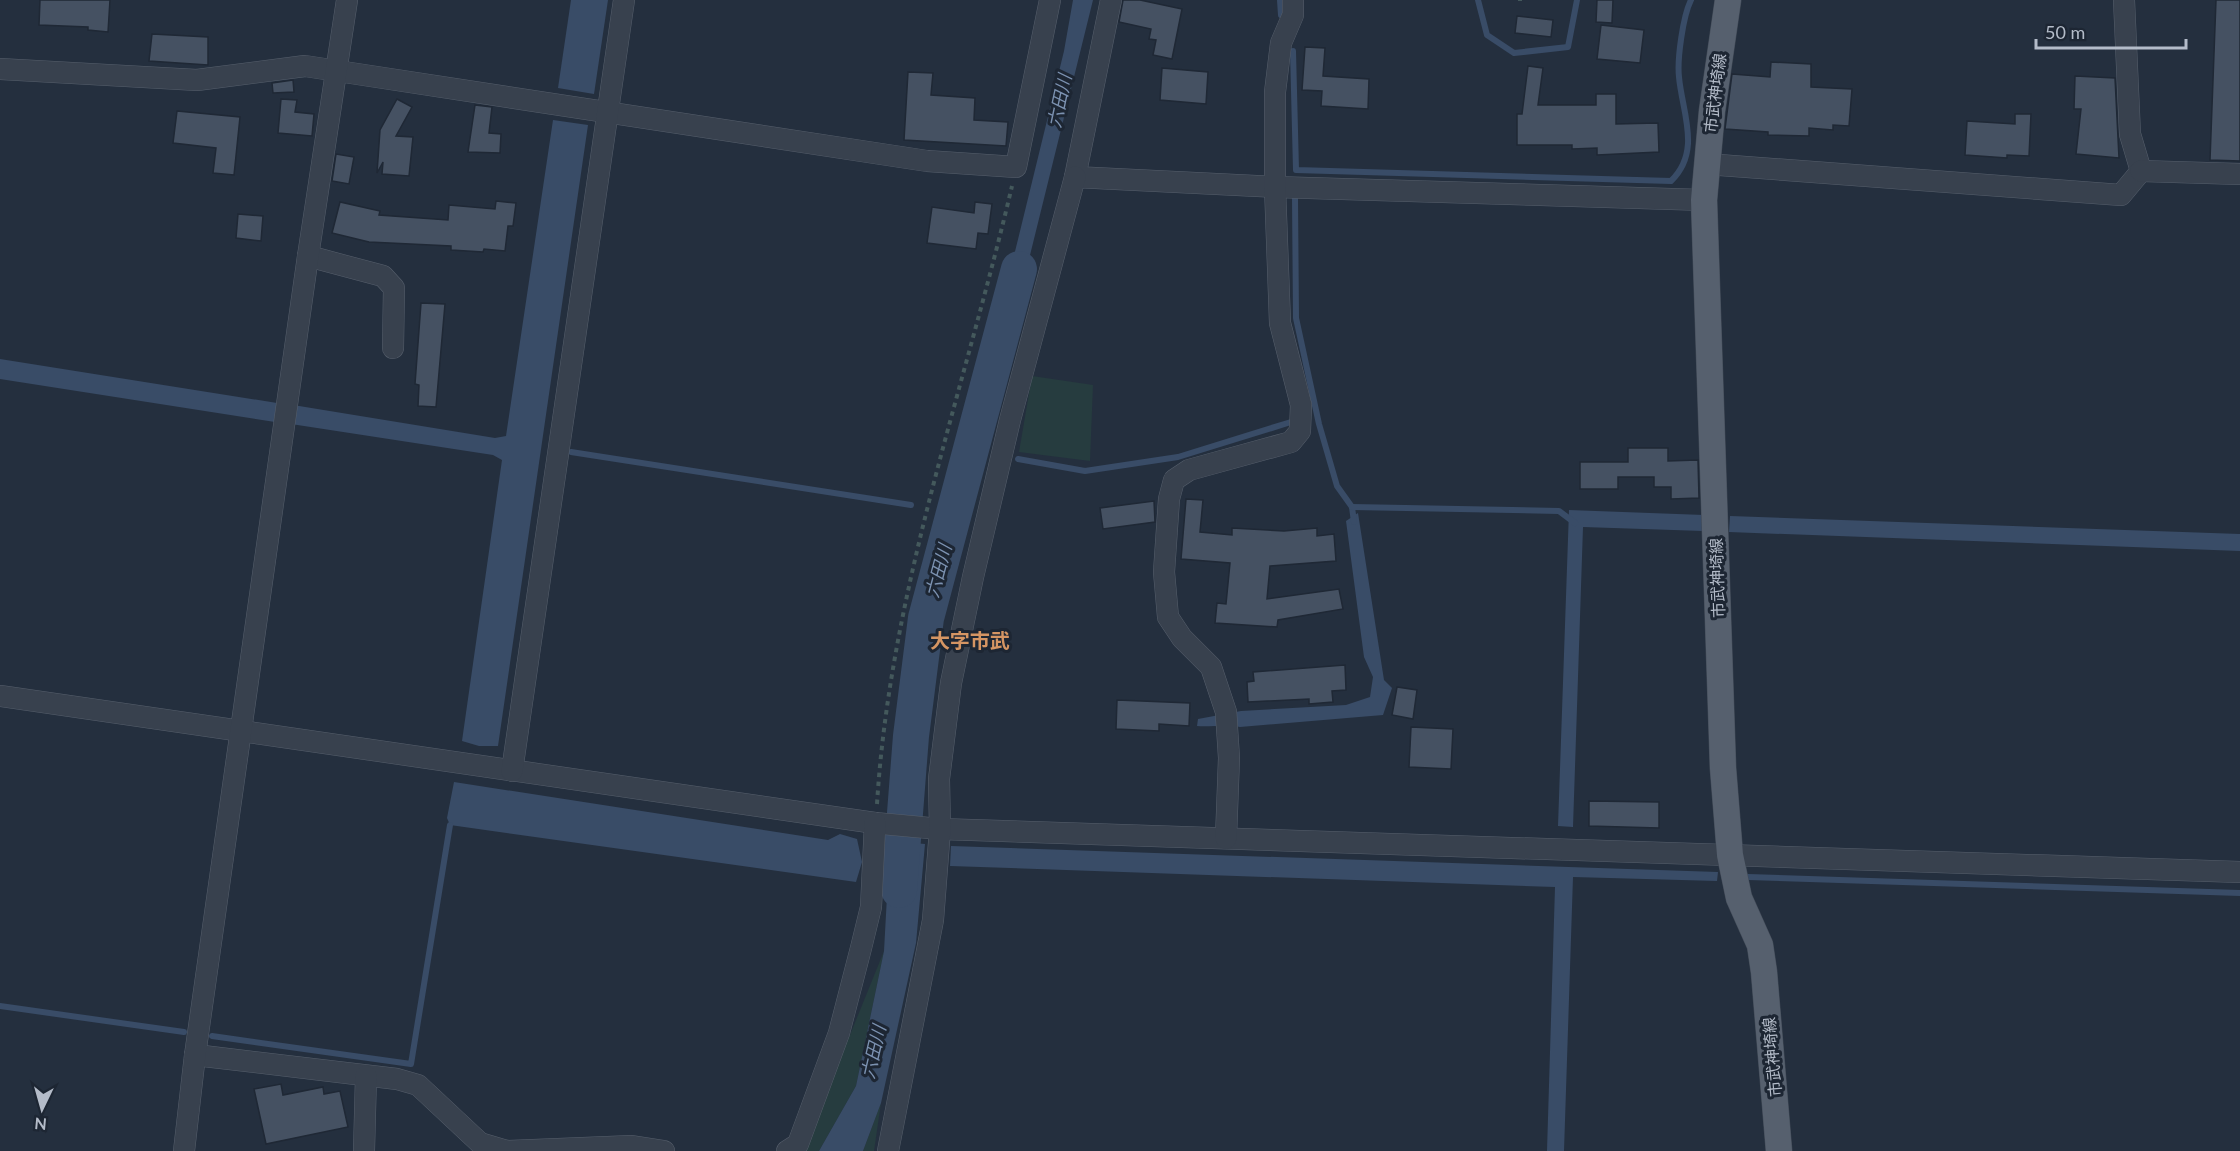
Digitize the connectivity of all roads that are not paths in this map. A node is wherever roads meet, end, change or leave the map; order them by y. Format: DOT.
graph roads {
  1 [pos="347,0"];
  2 [pos="624,0"];
  3 [pos="1050,0"];
  4 [pos="1112,0"];
  5 [pos="1293,0"];
  6 [pos="1728,0"];
  7 [pos="2124,0"];
  8 [pos="0,69"];
  9 [pos="336,70"];
  10 [pos="607,112"];
  11 [pos="1706,164"];
  12 [pos="2141,171"];
  13 [pos="2240,174"];
  14 [pos="1075,177"];
  15 [pos="1275,186"];
  16 [pos="1704,200"];
  17 [pos="308,256"];
  18 [pos="393,348"];
  19 [pos="0,696"];
  20 [pos="241,733"];
  21 [pos="512,771"];
  22 [pos="875,823"];
  23 [pos="940,829"];
  24 [pos="1226,838"];
  25 [pos="1730,855"];
  26 [pos="2240,872"];
  27 [pos="195,1054"];
  28 [pos="366,1076"];
  29 [pos="184,1151"];
  30 [pos="364,1151"];
  31 [pos="664,1151"];
  32 [pos="788,1151"];
  33 [pos="888,1151"];
  34 [pos="1779,1151"];
  1 -- 9 [label="street"];
  2 -- 10 [label="street"];
  3 -- 10 [label="street"];
  4 -- 14 [label="street"];
  5 -- 15 [label="street"];
  6 -- 11 [label="main road, 市武神埼線"];
  7 -- 12 [label="street"];
  8 -- 9 [label="street"];
  9 -- 10 [label="street"];
  9 -- 17 [label="street"];
  10 -- 21 [label="street"];
  11 -- 12 [label="street"];
  11 -- 16 [label="main road, 市武神埼線"];
  12 -- 13 [label="street"];
  14 -- 15 [label="street"];
  14 -- 23 [label="street"];
  15 -- 16 [label="street"];
  15 -- 24 [label="street"];
  16 -- 25 [label="main road, 市武神埼線"];
  17 -- 18 [label="street"];
  17 -- 20 [label="street"];
  19 -- 20 [label="street"];
  20 -- 21 [label="street"];
  20 -- 27 [label="street"];
  21 -- 22 [label="street"];
  22 -- 23 [label="street"];
  22 -- 32 [label="street"];
  23 -- 24 [label="street"];
  23 -- 33 [label="street"];
  24 -- 25 [label="street"];
  25 -- 26 [label="street"];
  25 -- 34 [label="main road, 市武神埼線"];
  27 -- 28 [label="street"];
  27 -- 29 [label="street"];
  28 -- 30 [label="street"];
  28 -- 31 [label="street"];
}
